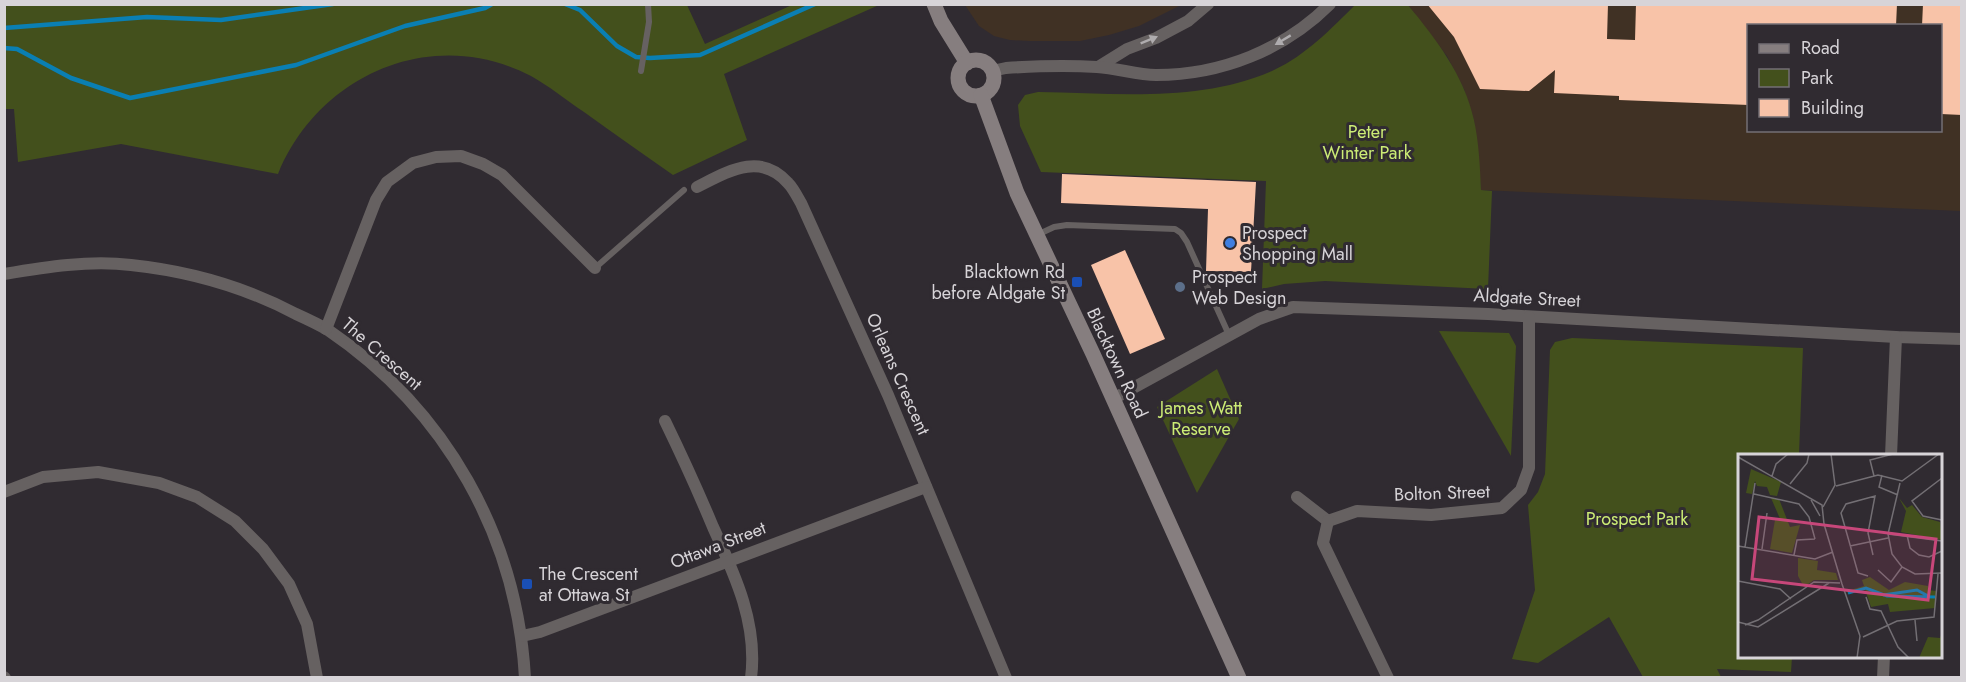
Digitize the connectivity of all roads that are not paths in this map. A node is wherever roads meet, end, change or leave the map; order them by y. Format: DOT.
graph roads {
  1 [pos="648,4"];
  2 [pos="934,4"];
  3 [pos="1208,4"];
  4 [pos="1330,4"];
  5 [pos="967,63"];
  6 [pos="1098,67"];
  7 [pos="641,71"];
  8 [pos="992,71"];
  9 [pos="981,95"];
  10 [pos="691,189"];
  11 [pos="1036,235"];
  12 [pos="595,268"];
  13 [pos="4,274"];
  14 [pos="1529,317"];
  15 [pos="326,329"];
  16 [pos="1229,335"];
  17 [pos="1896,337"];
  18 [pos="1962,339"];
  19 [pos="1113,399"];
  20 [pos="665,421"];
  21 [pos="1891,454"];
  22 [pos="926,487"];
  23 [pos="4,492"];
  24 [pos="1297,497"];
  25 [pos="1328,521"];
  26 [pos="728,560"];
  27 [pos="522,636"];
  28 [pos="1884,658"];
  29 [pos="317,678"];
  30 [pos="525,678"];
  31 [pos="751,678"];
  32 [pos="1006,678"];
  33 [pos="1239,678"];
  34 [pos="1388,678"];
  35 [pos="1883,678"];
  1 -- 7 [label="lane"];
  2 -- 5 [label="main road"];
  6 -- 3 [label="street, one-way"];
  4 -- 6 [label="street, one-way"];
  5 -- 8 [label="main road"];
  5 -- 9 [label="main road"];
  6 -- 8 [label="street"];
  8 -- 9 [label="main road"];
  9 -- 11 [label="main road, Blacktown Road"];
  10 -- 12 [label="lane"];
  10 -- 22 [label="street, Orleans Crescent"];
  11 -- 16 [label="lane"];
  11 -- 19 [label="main road, Blacktown Road"];
  12 -- 15 [label="street"];
  13 -- 15 [label="street, The Crescent"];
  14 -- 16 [label="street, Aldgate Street"];
  14 -- 17 [label="street, Aldgate Street"];
  14 -- 25 [label="street, Bolton Street"];
  15 -- 27 [label="street, The Crescent"];
  16 -- 19 [label="street, Aldgate Street"];
  17 -- 18 [label="street, Aldgate Street"];
  17 -- 21 [label="street"];
  19 -- 33 [label="main road, Blacktown Road"];
  20 -- 26 [label="street"];
  22 -- 26 [label="street, Ottawa Street"];
  22 -- 32 [label="street, Orleans Crescent"];
  23 -- 29 [label="street"];
  24 -- 25 [label="street"];
  25 -- 34 [label="street"];
  26 -- 27 [label="street, Ottawa Street"];
  26 -- 31 [label="street"];
  27 -- 30 [label="street, The Crescent"];
  28 -- 35 [label="street"];
}
